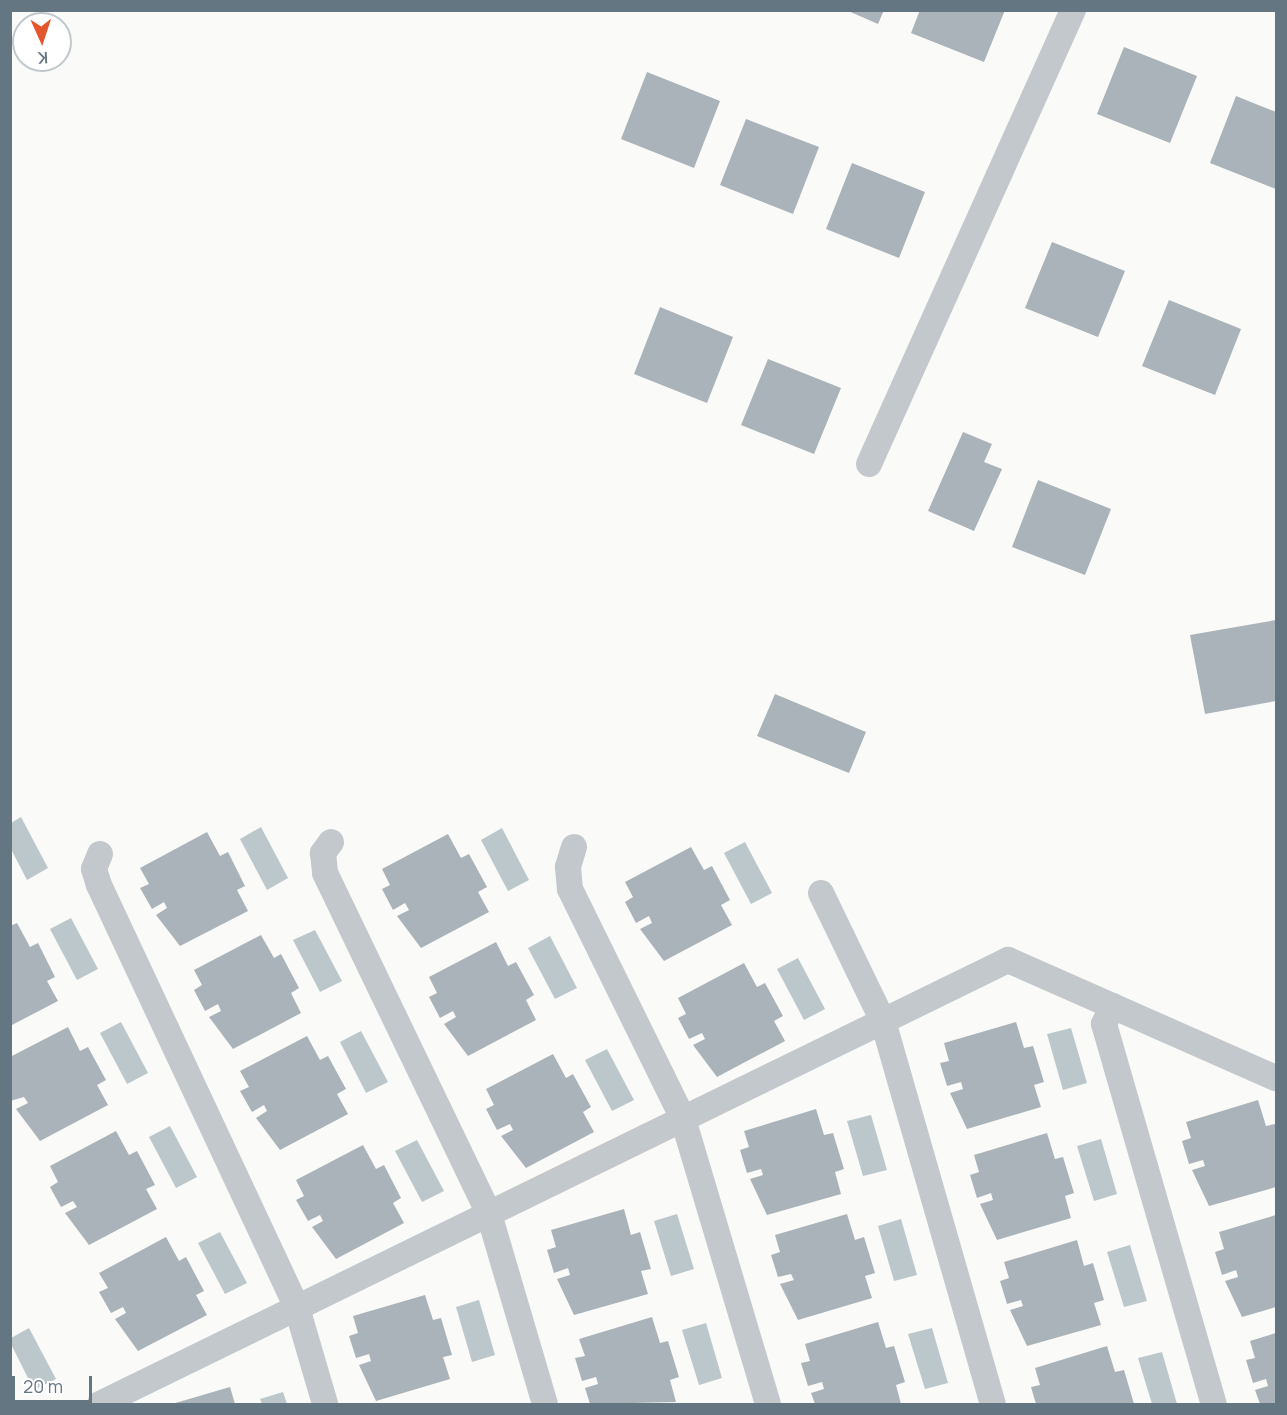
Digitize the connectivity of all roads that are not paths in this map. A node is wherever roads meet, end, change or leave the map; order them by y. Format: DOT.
graph roads {
  1 [pos="1073,10"];
  2 [pos="868,464"];
  3 [pos="331,842"];
  4 [pos="574,847"];
  5 [pos="100,854"];
  6 [pos="821,893"];
  7 [pos="1113,1006"];
  8 [pos="883,1021"];
  9 [pos="1276,1078"];
  10 [pos="683,1119"];
  11 [pos="489,1214"];
  12 [pos="297,1308"];
  13 [pos="102,1404"];
  14 [pos="325,1404"];
  15 [pos="545,1404"];
  16 [pos="768,1404"];
  17 [pos="993,1404"];
  18 [pos="1214,1404"];
  1 -- 2 [label="street"];
  3 -- 11 [label="street"];
  4 -- 10 [label="street"];
  5 -- 12 [label="street"];
  6 -- 8 [label="street"];
  7 -- 8 [label="street"];
  7 -- 9 [label="street"];
  7 -- 18 [label="street"];
  8 -- 10 [label="street"];
  8 -- 17 [label="street"];
  10 -- 11 [label="street"];
  10 -- 16 [label="street"];
  11 -- 12 [label="street"];
  11 -- 15 [label="street"];
  12 -- 13 [label="street"];
  12 -- 14 [label="street"];
}
